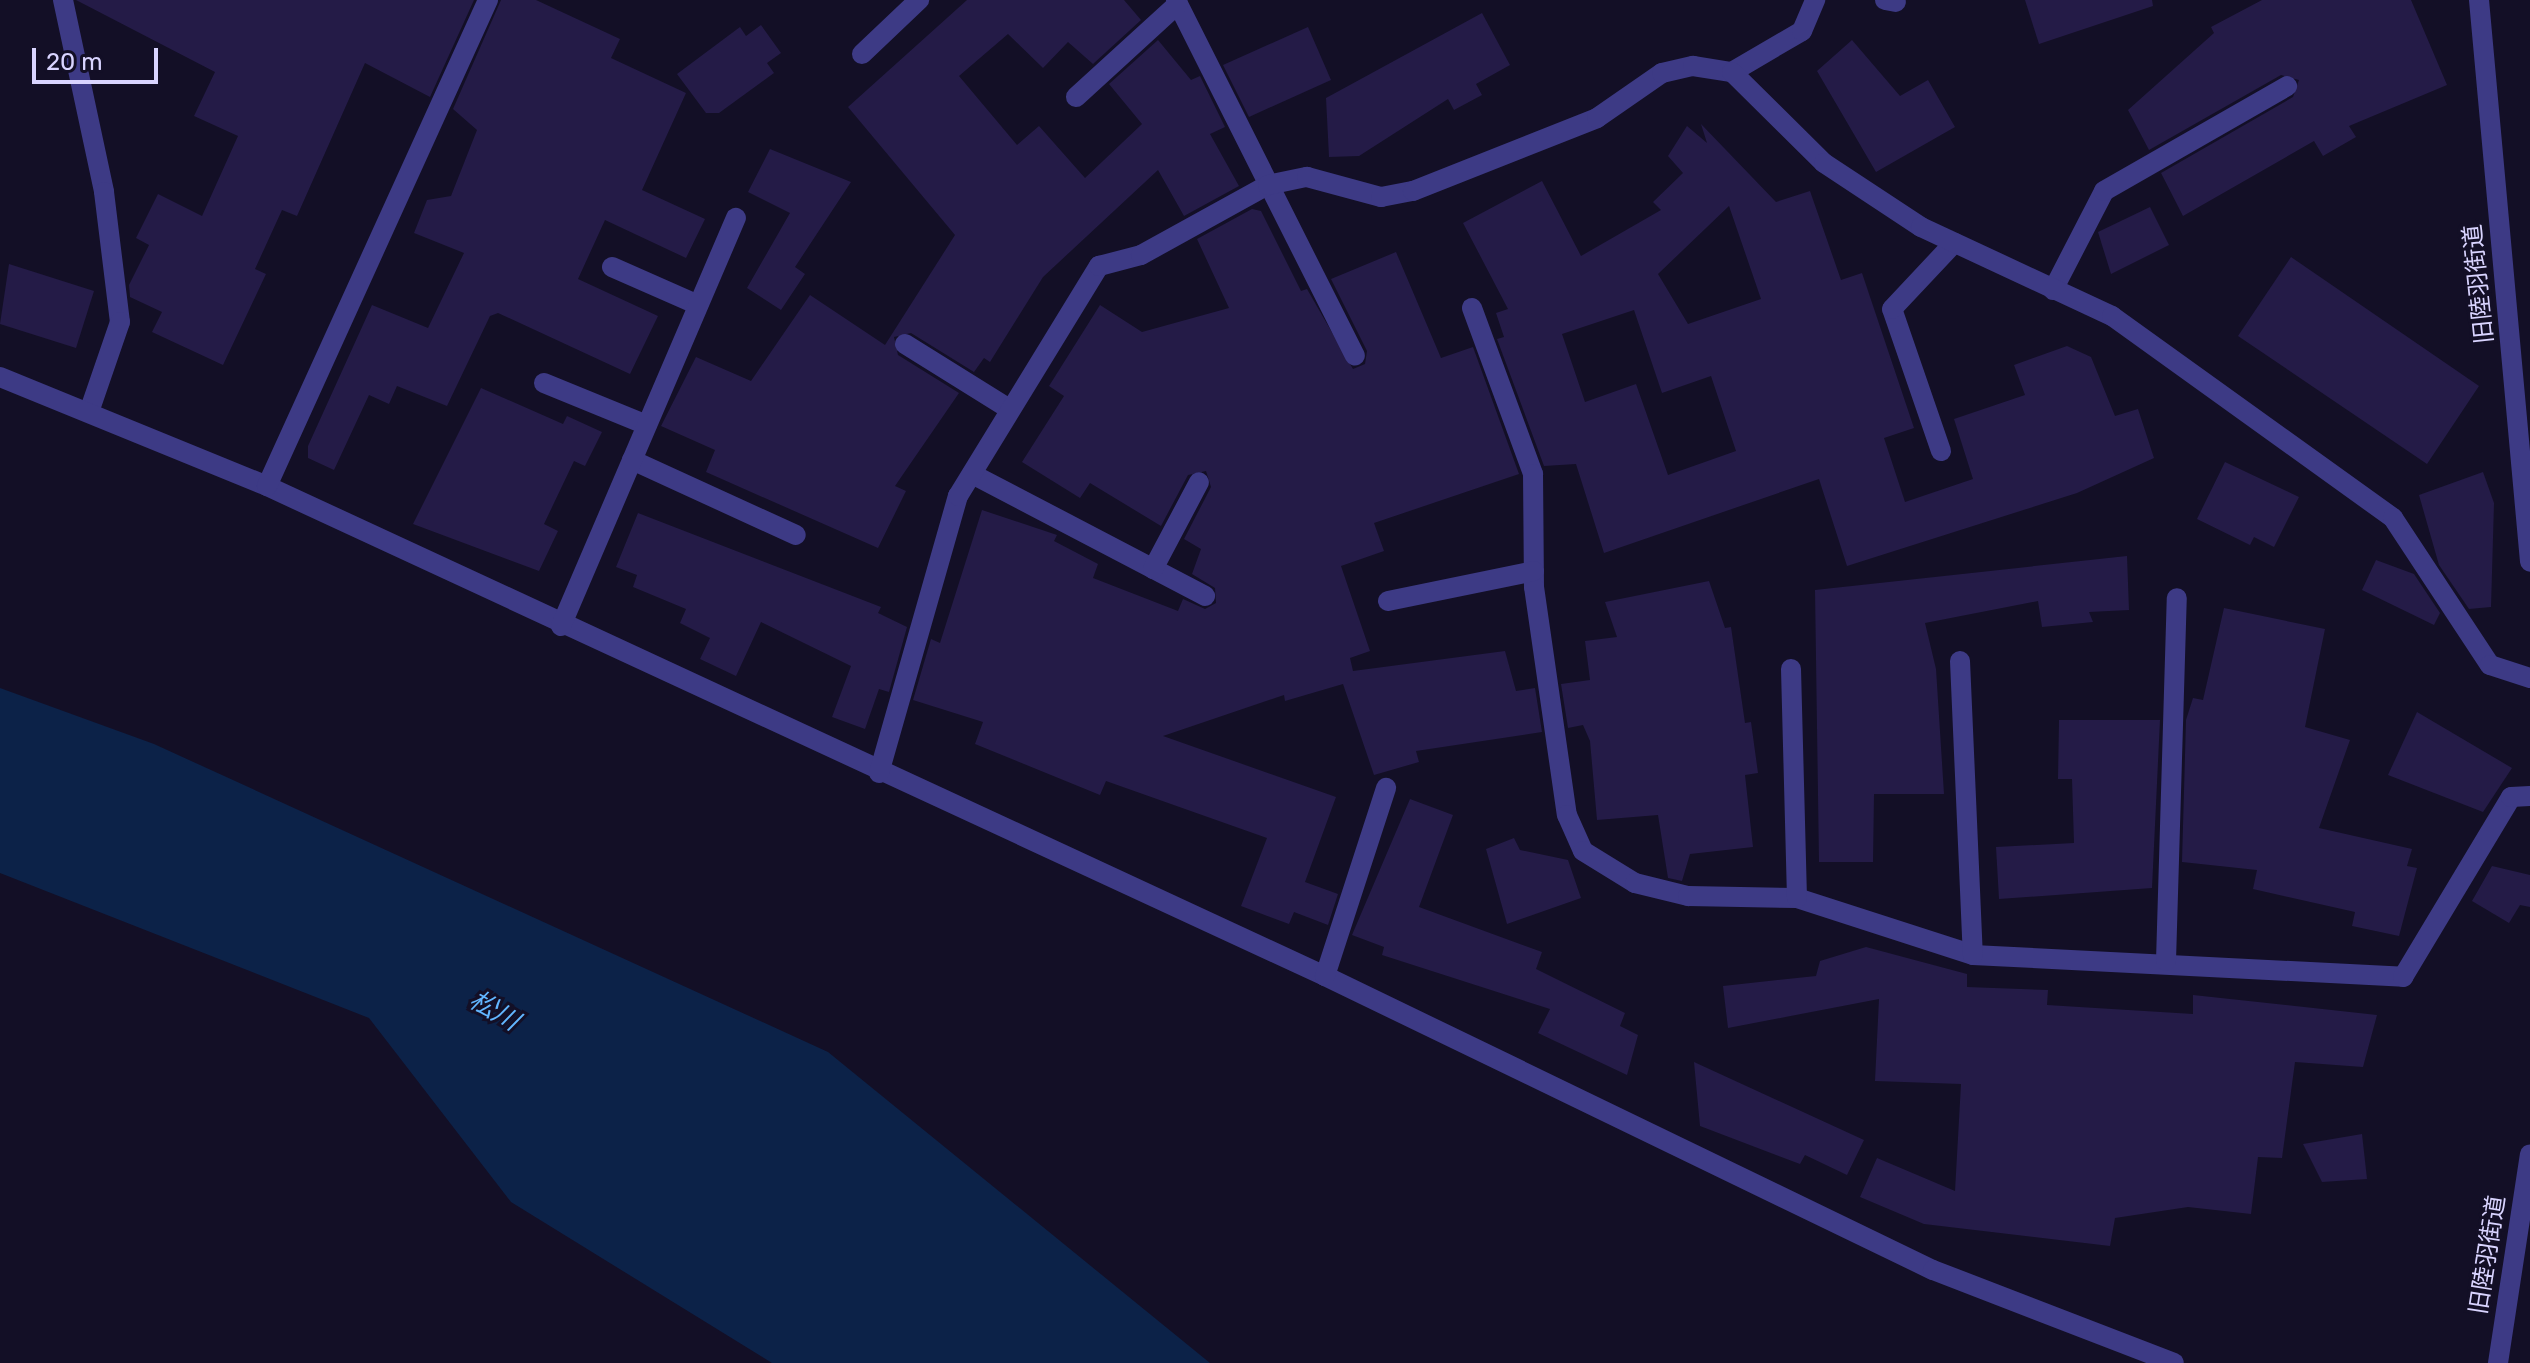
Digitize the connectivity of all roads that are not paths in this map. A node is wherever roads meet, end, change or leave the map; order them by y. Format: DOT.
graph roads {
  1 [pos="63,0"];
  2 [pos="488,0"];
  3 [pos="919,0"];
  4 [pos="1815,0"];
  5 [pos="2479,0"];
  6 [pos="1177,2"];
  7 [pos="862,54"];
  8 [pos="1732,72"];
  9 [pos="2287,86"];
  10 [pos="1076,97"];
  11 [pos="1268,185"];
  12 [pos="736,218"];
  13 [pos="1954,243"];
  14 [pos="612,267"];
  15 [pos="2053,290"];
  16 [pos="698,305"];
  17 [pos="1472,308"];
  18 [pos="905,344"];
  19 [pos="1355,356"];
  20 [pos="0,377"];
  21 [pos="544,383"];
  22 [pos="1008,408"];
  23 [pos="90,409"];
  24 [pos="647,425"];
  25 [pos="1941,451"];
  26 [pos="632,460"];
  27 [pos="972,474"];
  28 [pos="1199,482"];
  29 [pos="267,486"];
  30 [pos="796,535"];
  31 [pos="2530,562"];
  32 [pos="1153,569"];
  33 [pos="1534,571"];
  34 [pos="1205,596"];
  35 [pos="2177,598"];
  36 [pos="1388,601"];
  37 [pos="561,626"];
  38 [pos="1960,661"];
  39 [pos="1791,669"];
  40 [pos="2530,678"];
  41 [pos="879,773"];
  42 [pos="1386,788"];
  43 [pos="2530,796"];
  44 [pos="1797,898"];
  45 [pos="1973,955"];
  46 [pos="2166,961"];
  47 [pos="1325,976"];
  48 [pos="2530,1154"];
  49 [pos="2174,1363"];
  50 [pos="2498,1363"];
  1 -- 23 [label="street"];
  2 -- 29 [label="street"];
  3 -- 7 [label="street"];
  4 -- 8 [label="street"];
  5 -- 31 [label="street, 旧陸羽街道"];
  6 -- 10 [label="street"];
  6 -- 11 [label="street"];
  8 -- 11 [label="street"];
  8 -- 13 [label="street"];
  9 -- 15 [label="street"];
  11 -- 19 [label="street"];
  11 -- 22 [label="street"];
  12 -- 16 [label="street"];
  13 -- 15 [label="street"];
  13 -- 25 [label="street"];
  14 -- 16 [label="street"];
  15 -- 40 [label="street"];
  16 -- 24 [label="street"];
  17 -- 33 [label="street"];
  18 -- 22 [label="street"];
  20 -- 23 [label="street"];
  21 -- 24 [label="street"];
  22 -- 27 [label="street"];
  23 -- 29 [label="street"];
  24 -- 26 [label="street"];
  26 -- 30 [label="street"];
  26 -- 37 [label="street"];
  27 -- 32 [label="street"];
  27 -- 41 [label="street"];
  28 -- 32 [label="street"];
  29 -- 37 [label="street"];
  32 -- 34 [label="street"];
  33 -- 36 [label="street"];
  33 -- 44 [label="street"];
  35 -- 46 [label="street"];
  37 -- 41 [label="street"];
  38 -- 45 [label="street"];
  39 -- 44 [label="street"];
  41 -- 47 [label="street"];
  42 -- 47 [label="street"];
  43 -- 46 [label="street"];
  44 -- 45 [label="street"];
  45 -- 46 [label="street"];
  47 -- 49 [label="street"];
  48 -- 50 [label="street, 旧陸羽街道"];
}
